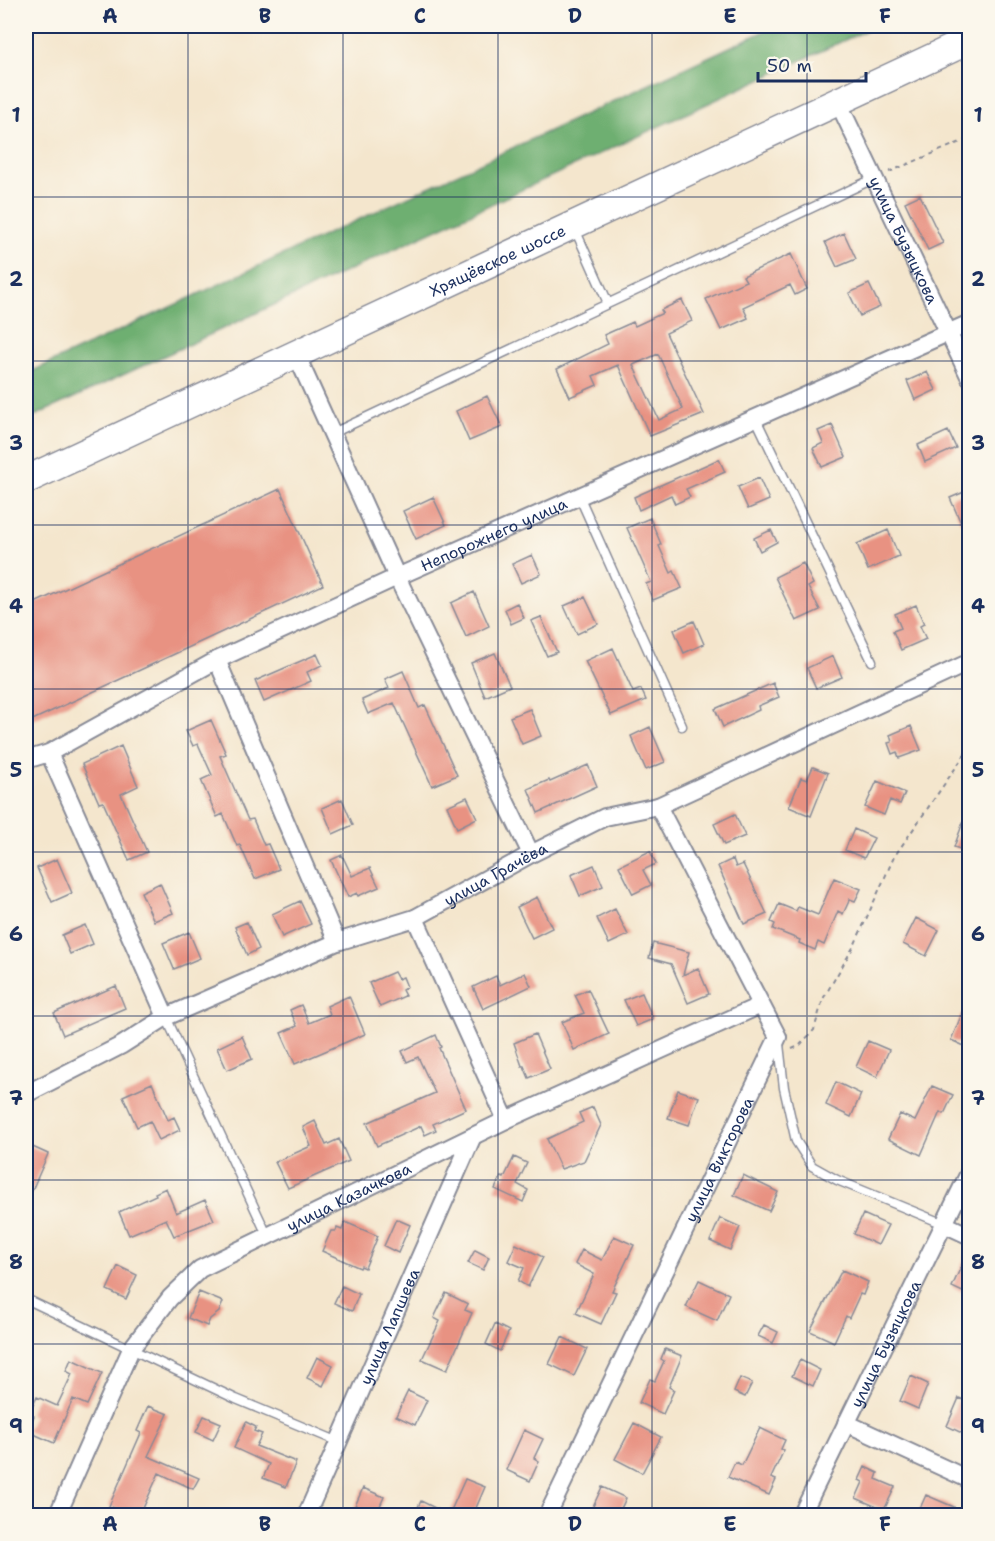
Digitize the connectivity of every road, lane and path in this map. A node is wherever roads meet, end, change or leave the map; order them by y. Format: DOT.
graph roads {
  1 [pos="969,40"];
  2 [pos="838,102"];
  3 [pos="969,138"];
  4 [pos="873,179"];
  5 [pos="572,225"];
  6 [pos="608,303"];
  7 [pos="969,324"];
  8 [pos="949,333"];
  9 [pos="296,354"];
  10 [pos="969,378"];
  11 [pos="756,419"];
  12 [pos="333,433"];
  13 [pos="26,480"];
  14 [pos="580,498"];
  15 [pos="397,577"];
  16 [pos="217,660"];
  17 [pos="872,661"];
  18 [pos="969,662"];
  19 [pos="682,726"];
  20 [pos="969,747"];
  21 [pos="49,753"];
  22 [pos="26,760"];
  23 [pos="658,806"];
  24 [pos="531,854"];
  25 [pos="415,918"];
  26 [pos="337,942"];
  27 [pos="761,1005"];
  28 [pos="166,1017"];
  29 [pos="779,1046"];
  30 [pos="26,1094"];
  31 [pos="506,1120"];
  32 [pos="473,1136"];
  33 [pos="969,1171"];
  34 [pos="944,1224"];
  35 [pos="969,1236"];
  36 [pos="268,1237"];
  37 [pos="26,1299"];
  38 [pos="132,1349"];
  39 [pos="846,1423"];
  40 [pos="339,1443"];
  41 [pos="969,1480"];
  42 [pos="57,1515"];
  43 [pos="306,1515"];
  44 [pos="547,1515"];
  45 [pos="801,1515"];
  1 -- 2 [label="main road, Хрящёвское шоссе"];
  2 -- 4 [label="street, улица Бузыцкова"];
  2 -- 5 [label="main road, Хрящёвское шоссе"];
  3 -- 4 [label="path"];
  4 -- 6 [label="lane"];
  4 -- 8 [label="street, улица Бузыцкова"];
  5 -- 6 [label="lane"];
  5 -- 9 [label="main road, Хрящёвское шоссе"];
  6 -- 12 [label="lane"];
  7 -- 8 [label="street, Непорожнего улица"];
  8 -- 10 [label="street, улица Бузыцкова"];
  8 -- 11 [label="street, Непорожнего улица"];
  9 -- 12 [label="street"];
  9 -- 13 [label="main road, Хрящёвское шоссе"];
  11 -- 14 [label="street, Непорожнего улица"];
  11 -- 17 [label="lane"];
  12 -- 15 [label="street"];
  14 -- 15 [label="street, Непорожнего улица"];
  14 -- 19 [label="lane"];
  15 -- 16 [label="street, Непорожнего улица"];
  15 -- 24 [label="street"];
  16 -- 21 [label="street, Непорожнего улица"];
  16 -- 26 [label="street"];
  18 -- 23 [label="street, улица Грачёва"];
  20 -- 29 [label="path"];
  21 -- 22 [label="street, Непорожнего улица"];
  21 -- 28 [label="street"];
  23 -- 24 [label="street, улица Грачёва"];
  23 -- 27 [label="street"];
  24 -- 25 [label="street, улица Грачёва"];
  25 -- 26 [label="street, улица Грачёва"];
  25 -- 31 [label="street"];
  26 -- 28 [label="street, улица Грачёва"];
  27 -- 29 [label="street"];
  27 -- 31 [label="street, улица Казачкова"];
  28 -- 30 [label="street, улица Грачёва"];
  28 -- 36 [label="lane"];
  29 -- 34 [label="lane"];
  29 -- 44 [label="street, улица Викторова"];
  31 -- 32 [label="street, улица Казачкова"];
  32 -- 36 [label="street, улица Казачкова"];
  32 -- 40 [label="street, улица Лапшева"];
  33 -- 34 [label="street, улица Бузыцкова"];
  34 -- 35 [label="street"];
  34 -- 39 [label="street, улица Бузыцкова"];
  36 -- 38 [label="street, улица Казачкова"];
  37 -- 38 [label="lane"];
  38 -- 40 [label="lane"];
  38 -- 42 [label="street, улица Казачкова"];
  39 -- 41 [label="street"];
  39 -- 45 [label="street, улица Бузыцкова"];
  40 -- 43 [label="street, улица Лапшева"];
}
